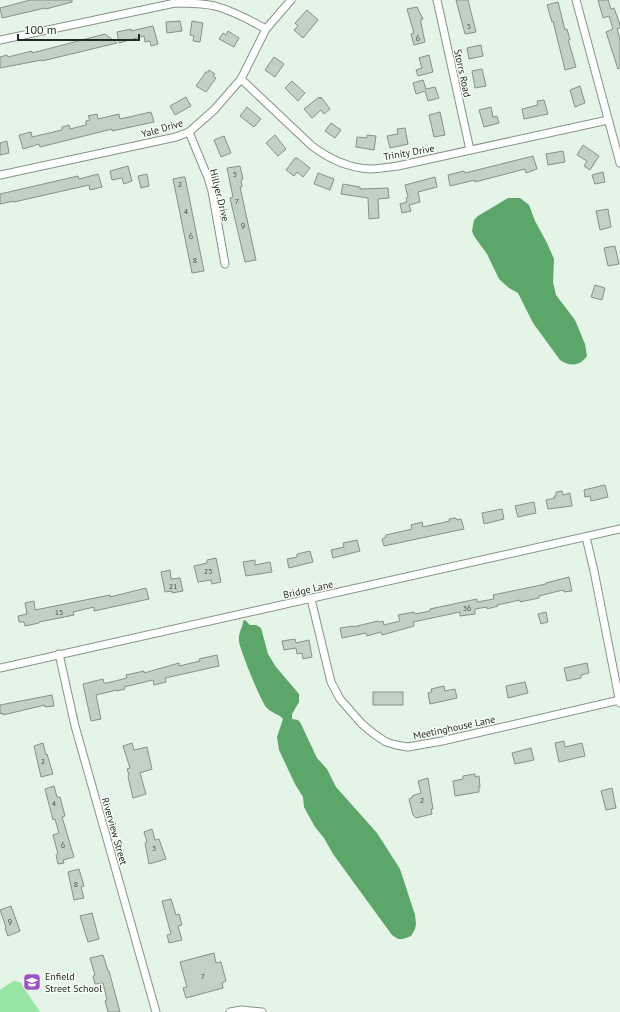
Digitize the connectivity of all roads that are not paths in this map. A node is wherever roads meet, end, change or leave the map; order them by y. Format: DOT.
graph roads {
  1 [pos="292,0"];
  2 [pos="437,0"];
  3 [pos="576,0"];
  4 [pos="266,29"];
  5 [pos="0,40"];
  6 [pos="241,79"];
  7 [pos="608,120"];
  8 [pos="189,132"];
  9 [pos="470,150"];
  10 [pos="620,163"];
  11 [pos="0,175"];
  12 [pos="225,264"];
  13 [pos="620,529"];
  14 [pos="586,537"];
  15 [pos="310,599"];
  16 [pos="59,654"];
  17 [pos="0,668"];
  18 [pos="620,701"];
  19 [pos="156,1012"];
  20 [pos="230,1012"];
  21 [pos="262,1012"];
  1 -- 4 [label="street, Yale Drive"];
  2 -- 9 [label="street, Storrs Road"];
  3 -- 7 [label="street"];
  4 -- 5 [label="street"];
  4 -- 6 [label="street, Yale Drive"];
  6 -- 8 [label="street, Yale Drive"];
  6 -- 9 [label="street, Trinity Drive"];
  7 -- 9 [label="street, Trinity Drive"];
  7 -- 10 [label="street"];
  8 -- 11 [label="street, Yale Drive"];
  8 -- 12 [label="street, Hillyer Drive"];
  13 -- 14 [label="street, Bridge Lane"];
  14 -- 15 [label="street, Bridge Lane"];
  14 -- 18 [label="street"];
  15 -- 16 [label="street, Bridge Lane"];
  15 -- 18 [label="street, Meetinghouse Lane"];
  16 -- 17 [label="street, Bridge Lane"];
  16 -- 19 [label="street, Riverview Street"];
  20 -- 21 [label="street"];
}
